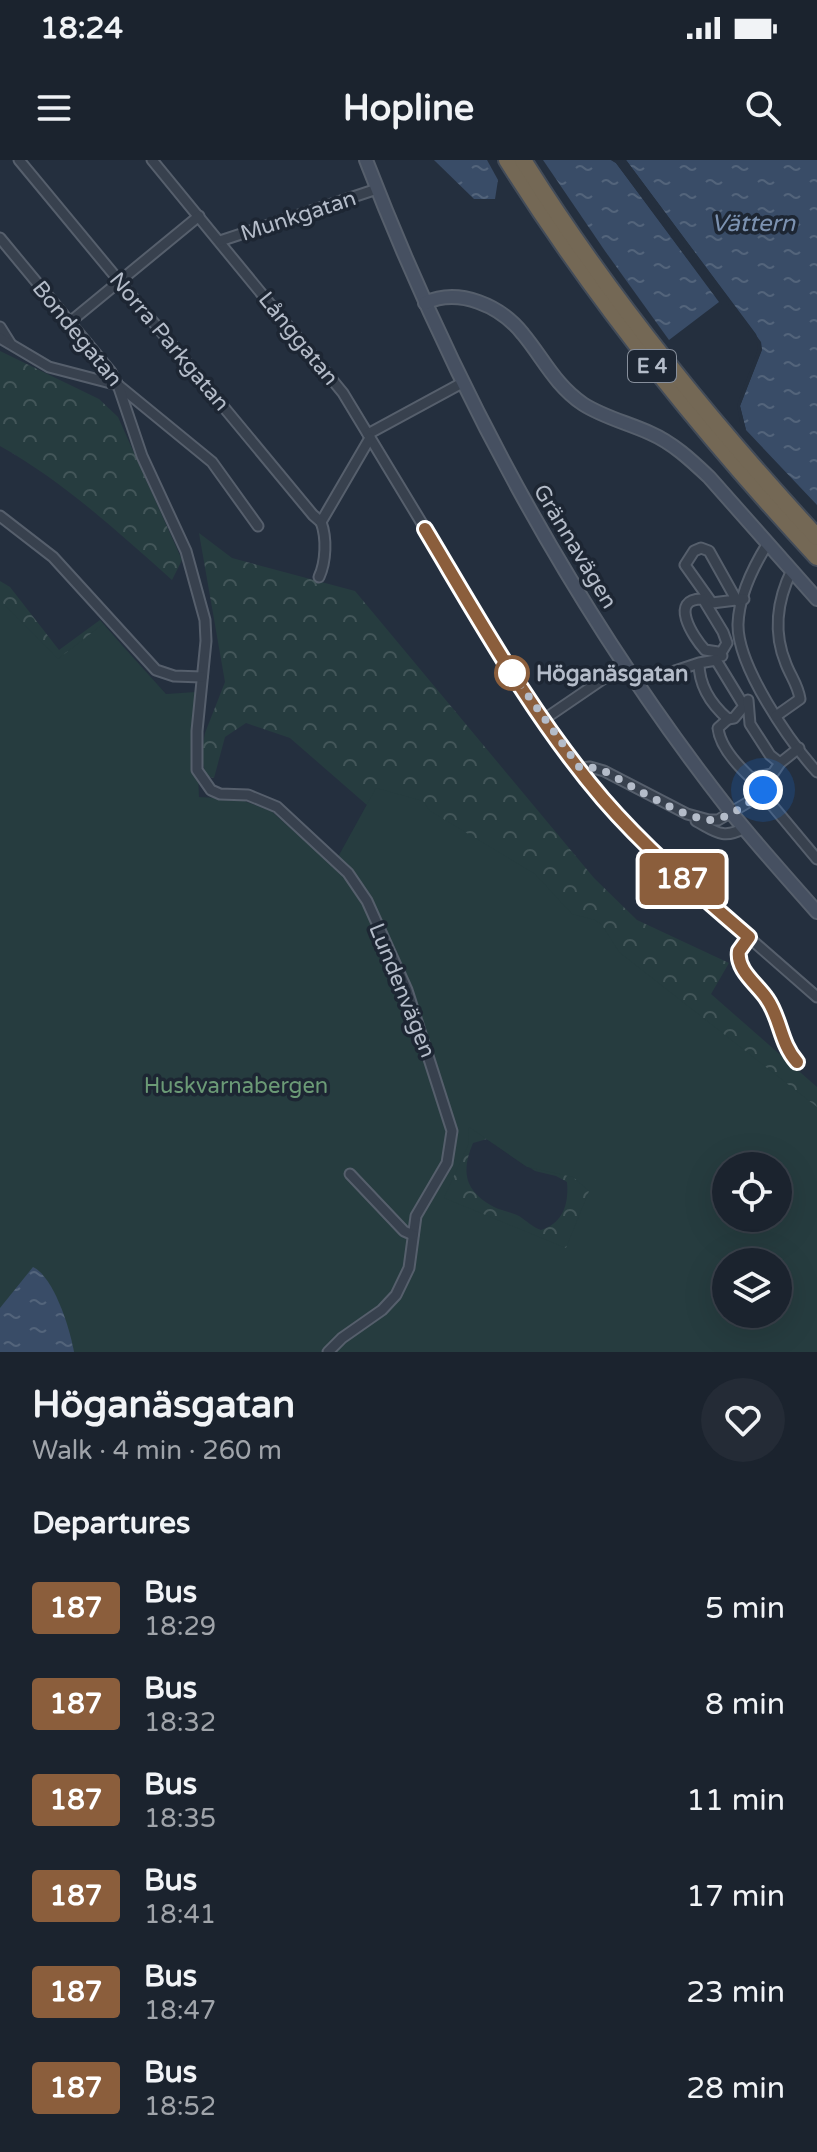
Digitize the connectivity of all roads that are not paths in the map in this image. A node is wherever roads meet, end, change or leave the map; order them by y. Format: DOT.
graph roads {
  1 [pos="19,160"];
  2 [pos="152,160"];
  3 [pos="366,160"];
  4 [pos="507,160"];
  5 [pos="523,160"];
  6 [pos="377,189"];
  7 [pos="199,216"];
  8 [pos="0,238"];
  9 [pos="220,241"];
  10 [pos="120,281"];
  11 [pos="425,303"];
  12 [pos="70,322"];
  13 [pos="0,327"];
  14 [pos="5,341"];
  15 [pos="462,383"];
  16 [pos="118,385"];
  17 [pos="369,436"];
  18 [pos="0,516"];
  19 [pos="321,522"];
  20 [pos="258,526"];
  21 [pos="817,537"];
  22 [pos="768,543"];
  23 [pos="817,557"];
  24 [pos="792,570"];
  25 [pos="319,577"];
  26 [pos="817,599"];
  27 [pos="740,600"];
  28 [pos="743,650"];
  29 [pos="720,656"];
  30 [pos="699,663"];
  31 [pos="625,664"];
  32 [pos="669,673"];
  33 [pos="202,677"];
  34 [pos="758,686"];
  35 [pos="746,703"];
  36 [pos="776,716"];
  37 [pos="728,719"];
  38 [pos="543,720"];
  39 [pos="799,748"];
  40 [pos="580,768"];
  41 [pos="777,768"];
  42 [pos="817,772"];
  43 [pos="761,792"];
  44 [pos="731,813"];
  45 [pos="687,814"];
  46 [pos="744,828"];
  47 [pos="817,859"];
  48 [pos="817,912"];
  49 [pos="749,937"];
  50 [pos="817,997"];
  51 [pos="797,1062"];
  52 [pos="350,1174"];
  53 [pos="413,1235"];
  54 [pos="328,1352"];
  1 -- 10 [label="street, Norra Parkgatan"];
  2 -- 7 [label="street, Långgatan"];
  3 -- 6 [label="main road, Grännavägen"];
  4 -- 23 [label="highway, E 4"];
  5 -- 21 [label="highway, E 4"];
  6 -- 9 [label="street, Munkgatan"];
  6 -- 11 [label="main road, Grännavägen"];
  7 -- 9 [label="street, Långgatan"];
  7 -- 10 [label="street"];
  8 -- 12 [label="street, Bondegatan"];
  9 -- 17 [label="street, Långgatan"];
  10 -- 12 [label="street"];
  10 -- 19 [label="street, Norra Parkgatan"];
  11 -- 15 [label="main road, Grännavägen"];
  11 -- 22 [label="main road"];
  12 -- 16 [label="street, Bondegatan"];
  13 -- 14 [label="street"];
  14 -- 16 [label="street"];
  15 -- 17 [label="street"];
  15 -- 31 [label="main road, Grännavägen"];
  16 -- 20 [label="street, Bondegatan"];
  16 -- 33 [label="street, Lundenvägen"];
  17 -- 19 [label="street"];
  17 -- 38 [label="street, Långgatan"];
  18 -- 33 [label="street"];
  19 -- 25 [label="street"];
  22 -- 24 [label="main road"];
  22 -- 27 [label="street"];
  24 -- 26 [label="main road"];
  24 -- 36 [label="street"];
  27 -- 27 [label="street"];
  27 -- 28 [label="street"];
  28 -- 29 [label="street"];
  28 -- 34 [label="street"];
  29 -- 29 [label="street"];
  29 -- 30 [label="street"];
  29 -- 35 [label="street"];
  30 -- 32 [label="street"];
  30 -- 37 [label="street"];
  31 -- 38 [label="street"];
  31 -- 44 [label="main road, Grännavägen"];
  33 -- 53 [label="street, Lundenvägen"];
  34 -- 35 [label="street"];
  34 -- 36 [label="street"];
  35 -- 37 [label="street"];
  35 -- 41 [label="street"];
  36 -- 39 [label="street"];
  37 -- 41 [label="street"];
  38 -- 40 [label="street, Långgatan"];
  39 -- 41 [label="street"];
  39 -- 42 [label="street"];
  40 -- 45 [label="street"];
  40 -- 49 [label="street, Långgatan"];
  41 -- 43 [label="street"];
  43 -- 44 [label="street"];
  43 -- 47 [label="street"];
  44 -- 45 [label="street"];
  44 -- 46 [label="main road, Grännavägen"];
  45 -- 46 [label="street"];
  46 -- 48 [label="main road, Grännavägen"];
  49 -- 50 [label="street, Långgatan"];
  49 -- 51 [label="street"];
  52 -- 53 [label="street"];
  53 -- 54 [label="street, Lundenvägen"];
}
